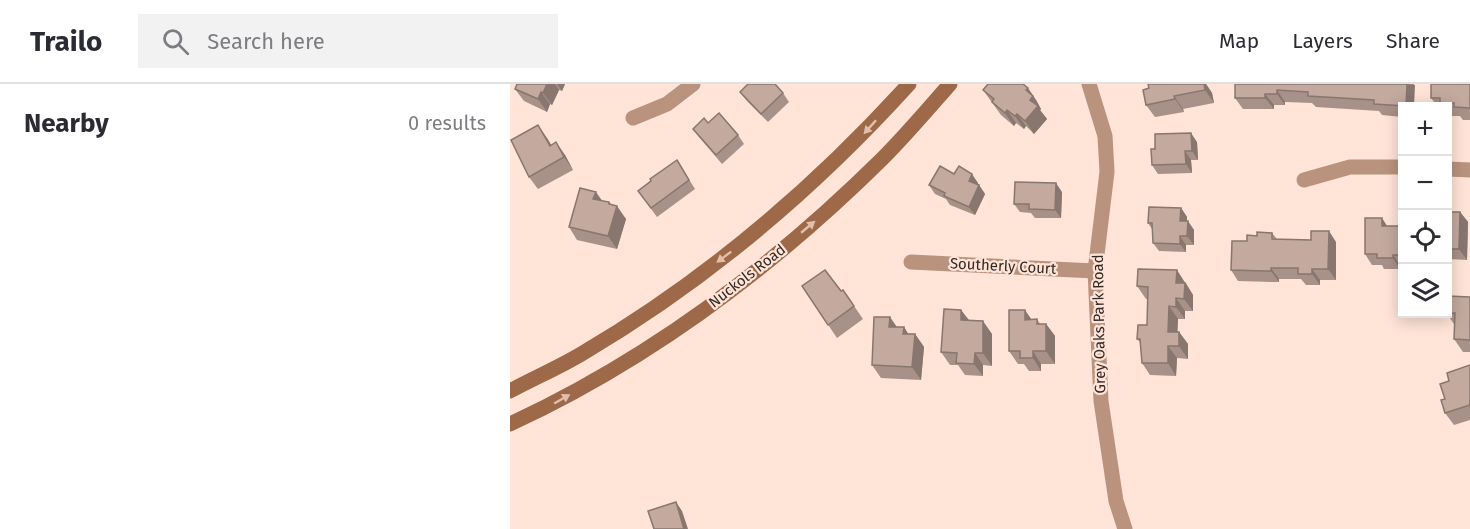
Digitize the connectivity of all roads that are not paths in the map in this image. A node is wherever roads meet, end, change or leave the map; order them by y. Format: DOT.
graph roads {
  1 [pos="693,84"];
  2 [pos="909,84"];
  3 [pos="950,84"];
  4 [pos="1089,84"];
  5 [pos="633,118"];
  6 [pos="1398,167"];
  7 [pos="1452,169"];
  8 [pos="1470,170"];
  9 [pos="1304,180"];
  10 [pos="911,262"];
  11 [pos="1095,270"];
  12 [pos="510,391"];
  13 [pos="510,424"];
  14 [pos="1125,529"];
  1 -- 5 [label="street"];
  2 -- 12 [label="main road, Nuckols Road, one-way"];
  13 -- 3 [label="main road, Nuckols Road, one-way"];
  4 -- 11 [label="street, Grey Oaks Park Road"];
  6 -- 9 [label="street"];
  7 -- 8 [label="street"];
  10 -- 11 [label="street, Southerly Court"];
  11 -- 14 [label="street, Grey Oaks Park Road"];
}
